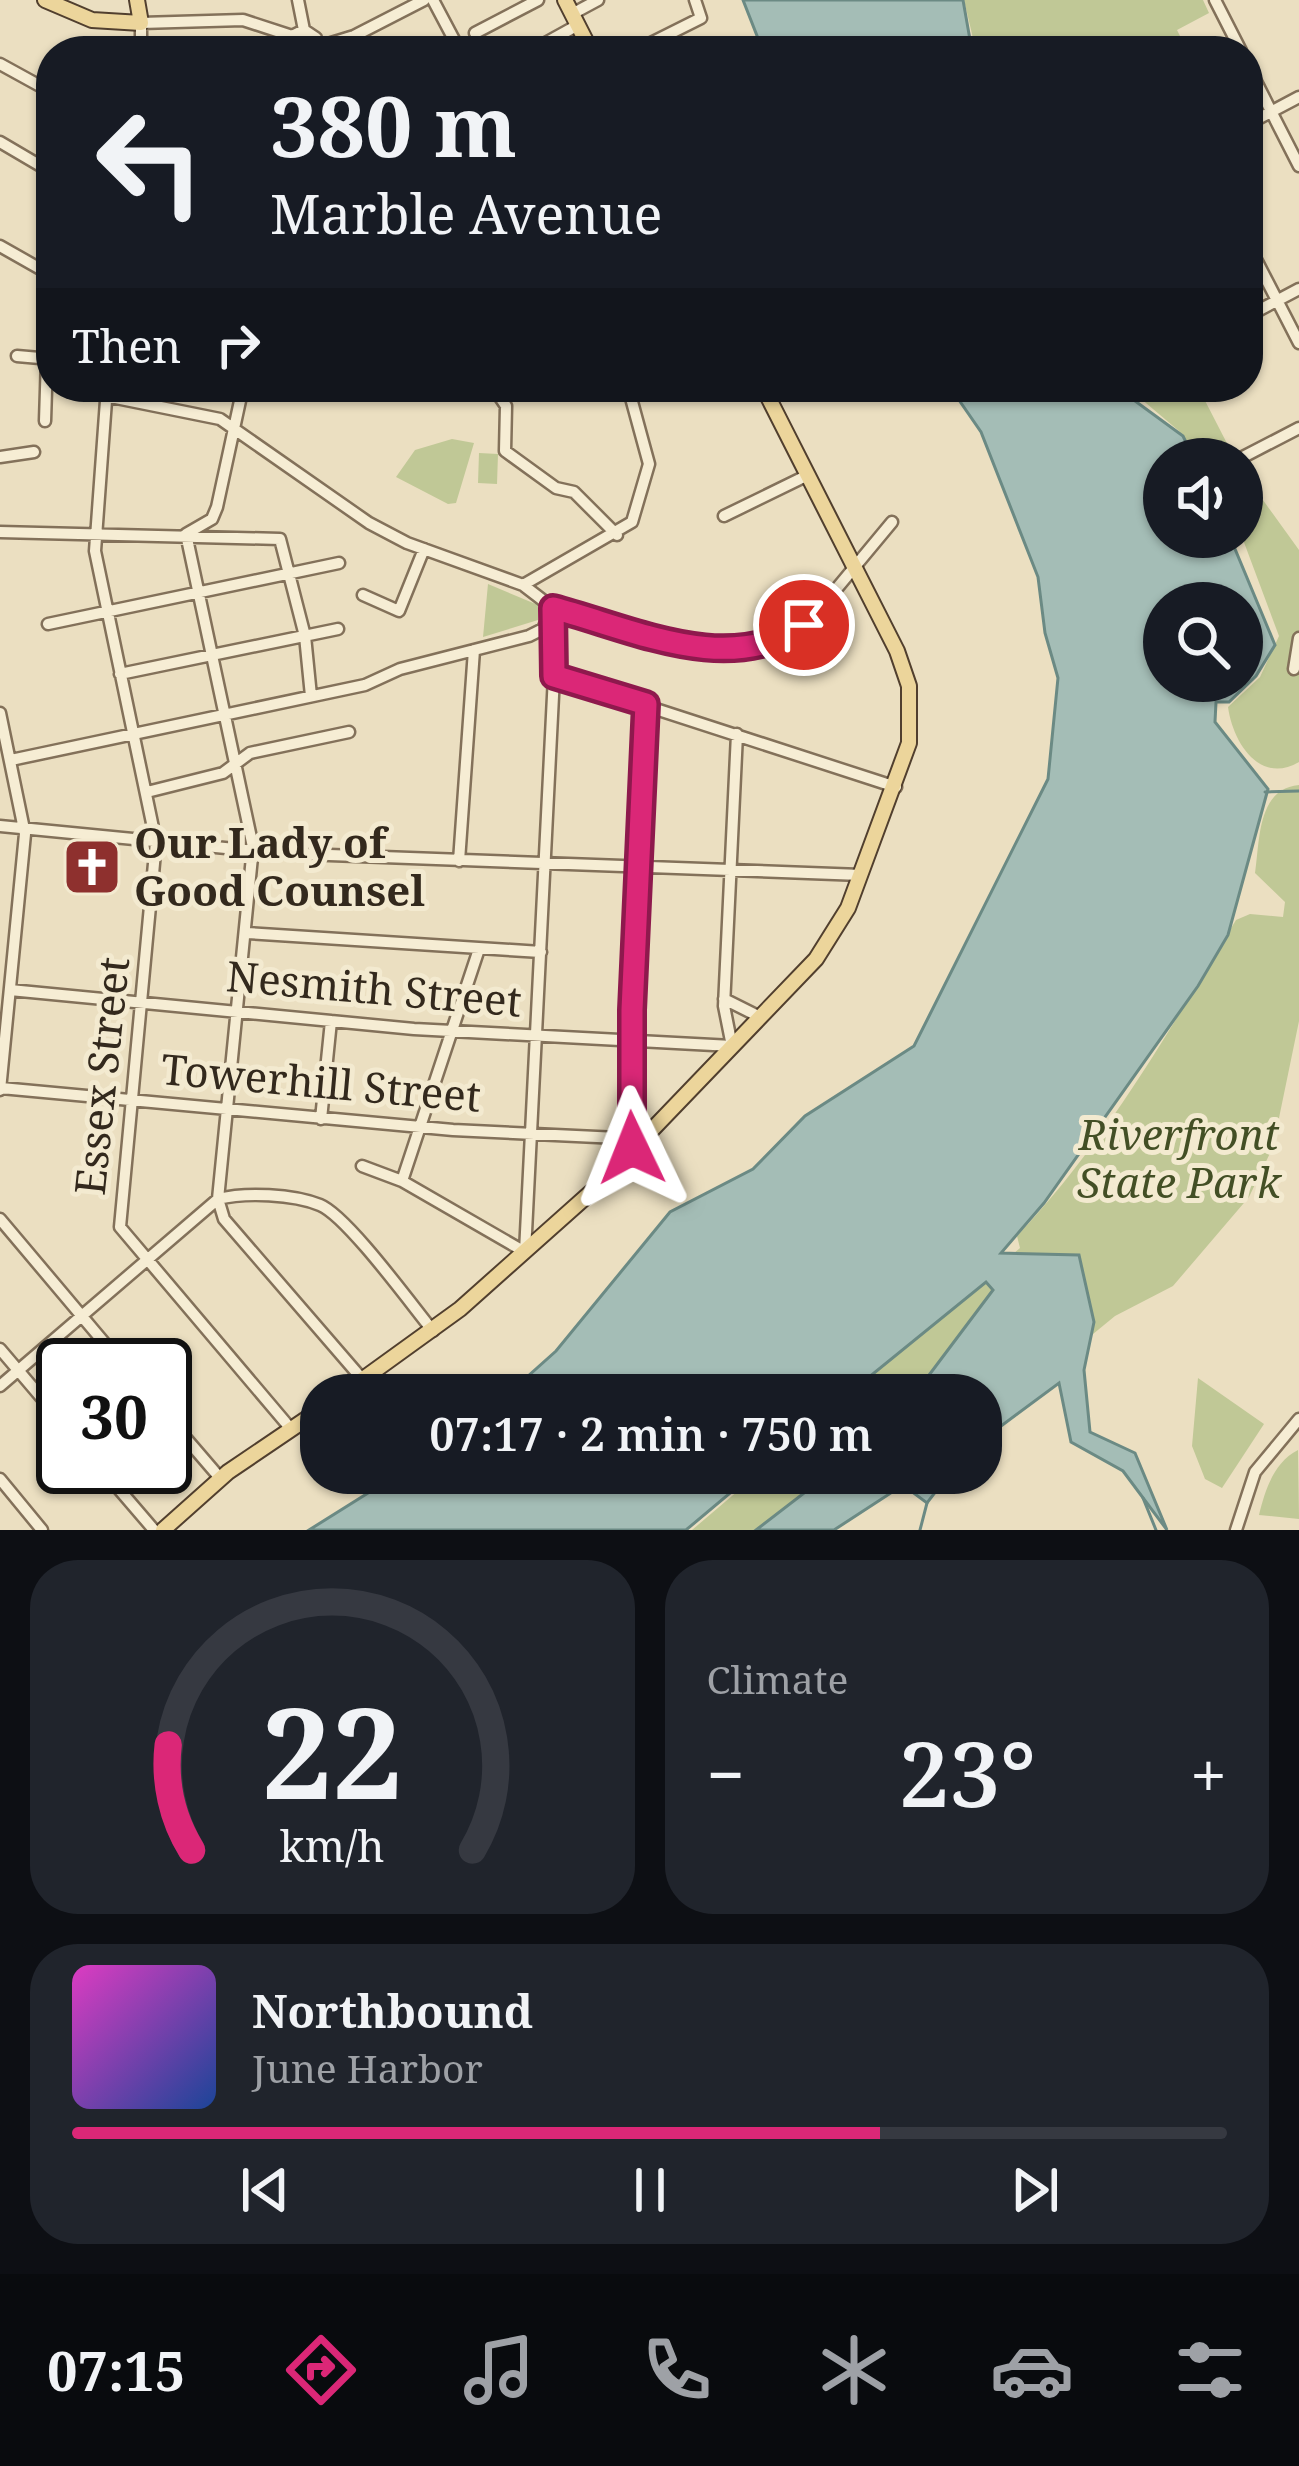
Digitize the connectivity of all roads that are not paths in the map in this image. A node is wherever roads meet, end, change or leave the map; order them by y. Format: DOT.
graph roads {
  1 [pos="46,0"];
  2 [pos="137,0"];
  3 [pos="298,0"];
  4 [pos="429,0"];
  5 [pos="538,0"];
  6 [pos="598,0"];
  7 [pos="695,0"];
  8 [pos="1215,0"];
  9 [pos="572,13"];
  10 [pos="142,23"];
  11 [pos="475,33"];
  12 [pos="142,36"];
  13 [pos="277,36"];
  14 [pos="293,36"];
  15 [pos="354,36"];
  16 [pos="451,36"];
  17 [pos="547,36"];
  18 [pos="665,36"];
  19 [pos="1233,36"];
  20 [pos="0,64"];
  21 [pos="36,84"];
  22 [pos="1263,96"];
  23 [pos="1299,97"];
  24 [pos="1271,112"];
  25 [pos="1263,116"];
  26 [pos="0,142"];
  27 [pos="36,163"];
  28 [pos="1299,166"];
  29 [pos="0,246"];
  30 [pos="36,266"];
  31 [pos="1263,273"];
  32 [pos="1299,289"];
  33 [pos="1277,300"];
  34 [pos="1263,308"];
  35 [pos="1299,343"];
  36 [pos="17,356"];
  37 [pos="36,358"];
  38 [pos="46,402"];
  39 [pos="106,402"];
  40 [pos="151,402"];
  41 [pos="240,402"];
  42 [pos="503,402"];
  43 [pos="633,402"];
  44 [pos="771,402"];
  45 [pos="45,421"];
  46 [pos="1299,428"];
  47 [pos="236,429"];
  48 [pos="1263,447"];
  49 [pos="34,452"];
  50 [pos="0,457"];
  51 [pos="808,475"];
  52 [pos="724,516"];
  53 [pos="892,522"];
  54 [pos="0,532"];
  55 [pos="93,533"];
  56 [pos="186,534"];
  57 [pos="617,535"];
  58 [pos="424,549"];
  59 [pos="339,563"];
  60 [pos="854,567"];
  61 [pos="290,574"];
  62 [pos="523,585"];
  63 [pos="199,595"];
  64 [pos="363,595"];
  65 [pos="553,608"];
  66 [pos="109,615"];
  67 [pos="48,624"];
  68 [pos="338,629"];
  69 [pos="305,636"];
  70 [pos="1299,638"];
  71 [pos="474,650"];
  72 [pos="212,655"];
  73 [pos="1294,669"];
  74 [pos="121,674"];
  75 [pos="554,676"];
  76 [pos="311,696"];
  77 [pos="646,704"];
  78 [pos="0,713"];
  79 [pos="225,714"];
  80 [pos="349,732"];
  81 [pos="133,733"];
  82 [pos="737,734"];
  83 [pos="10,760"];
  84 [pos="236,766"];
  85 [pos="896,788"];
  86 [pos="147,792"];
  87 [pos="0,826"];
  88 [pos="24,828"];
  89 [pos="156,842"];
  90 [pos="254,851"];
  91 [pos="459,862"];
  92 [pos="545,865"];
  93 [pos="638,868"];
  94 [pos="730,872"];
  95 [pos="861,875"];
  96 [pos="247,933"];
  97 [pos="0,938"];
  98 [pos="15,939"];
  99 [pos="479,949"];
  100 [pos="541,952"];
  101 [pos="10,990"];
  102 [pos="724,999"];
  103 [pos="143,1002"];
  104 [pos="239,1011"];
  105 [pos="760,1018"];
  106 [pos="331,1021"];
  107 [pos="451,1031"];
  108 [pos="537,1036"];
  109 [pos="631,1041"];
  110 [pos="732,1046"];
  111 [pos="0,1091"];
  112 [pos="131,1100"];
  113 [pos="230,1111"];
  114 [pos="321,1119"];
  115 [pos="418,1127"];
  116 [pos="532,1133"];
  117 [pos="632,1148"];
  118 [pos="362,1166"];
  119 [pos="402,1181"];
  120 [pos="218,1198"];
  121 [pos="0,1219"];
  122 [pos="525,1252"];
  123 [pos="145,1259"];
  124 [pos="81,1316"];
  125 [pos="433,1331"];
  126 [pos="100,1338"];
  127 [pos="0,1349"];
  128 [pos="18,1370"];
  129 [pos="358,1374"];
  130 [pos="372,1374"];
  131 [pos="0,1386"];
  132 [pos="36,1391"];
  133 [pos="1299,1419"];
  134 [pos="300,1423"];
  135 [pos="291,1429"];
  136 [pos="192,1445"];
  137 [pos="220,1478"];
  138 [pos="0,1479"];
  139 [pos="123,1494"];
  140 [pos="42,1530"];
  141 [pos="154,1530"];
  142 [pos="163,1530"];
  143 [pos="1236,1530"];
  1 -- 10 [label="main road"];
  2 -- 10 [label="main road"];
  3 -- 14 [label="street"];
  4 -- 15 [label="street"];
  4 -- 16 [label="street"];
  5 -- 11 [label="street"];
  6 -- 9 [label="street"];
  7 -- 18 [label="street"];
  8 -- 19 [label="street"];
  9 -- 17 [label="street"];
  10 -- 12 [label="street"];
  10 -- 13 [label="street"];
  20 -- 21 [label="street"];
  22 -- 24 [label="street"];
  23 -- 24 [label="street"];
  24 -- 25 [label="street"];
  24 -- 28 [label="street"];
  26 -- 27 [label="street"];
  29 -- 30 [label="street"];
  31 -- 33 [label="street"];
  32 -- 33 [label="street"];
  33 -- 34 [label="street"];
  33 -- 35 [label="street"];
  36 -- 37 [label="street"];
  38 -- 45 [label="street"];
  39 -- 55 [label="street, Essex Street"];
  40 -- 47 [label="street"];
  41 -- 47 [label="street"];
  42 -- 57 [label="street"];
  43 -- 57 [label="street"];
  44 -- 51 [label="main road"];
  46 -- 48 [label="street"];
  47 -- 56 [label="street"];
  47 -- 58 [label="street"];
  49 -- 50 [label="street"];
  51 -- 52 [label="street"];
  51 -- 60 [label="main road"];
  53 -- 60 [label="street"];
  54 -- 55 [label="street"];
  55 -- 56 [label="street"];
  55 -- 66 [label="street, Essex Street"];
  56 -- 61 [label="street"];
  56 -- 63 [label="street"];
  57 -- 62 [label="street"];
  58 -- 62 [label="street"];
  58 -- 64 [label="street"];
  59 -- 61 [label="street"];
  60 -- 65 [label="street"];
  60 -- 85 [label="main road"];
  61 -- 63 [label="street"];
  61 -- 69 [label="street"];
  62 -- 65 [label="street"];
  63 -- 66 [label="street"];
  63 -- 72 [label="street"];
  65 -- 71 [label="street"];
  65 -- 75 [label="street"];
  66 -- 67 [label="street"];
  66 -- 74 [label="street, Essex Street"];
  68 -- 69 [label="street"];
  69 -- 72 [label="street"];
  69 -- 76 [label="street"];
  70 -- 73 [label="street"];
  71 -- 76 [label="street"];
  71 -- 91 [label="street"];
  72 -- 74 [label="street"];
  72 -- 79 [label="street"];
  74 -- 81 [label="street, Essex Street"];
  75 -- 77 [label="street"];
  75 -- 92 [label="street"];
  76 -- 79 [label="street"];
  77 -- 82 [label="street"];
  77 -- 93 [label="street"];
  78 -- 83 [label="street"];
  79 -- 81 [label="street"];
  79 -- 84 [label="street"];
  80 -- 84 [label="street"];
  81 -- 83 [label="street"];
  81 -- 86 [label="street, Essex Street"];
  82 -- 85 [label="street"];
  82 -- 94 [label="street"];
  83 -- 88 [label="street"];
  84 -- 86 [label="street"];
  84 -- 90 [label="street"];
  85 -- 95 [label="main road"];
  86 -- 89 [label="street, Essex Street"];
  87 -- 88 [label="street"];
  88 -- 89 [label="street"];
  88 -- 98 [label="street"];
  89 -- 90 [label="street"];
  89 -- 103 [label="street, Essex Street"];
  90 -- 91 [label="street"];
  90 -- 96 [label="street"];
  91 -- 92 [label="street"];
  92 -- 93 [label="street"];
  92 -- 100 [label="street"];
  93 -- 94 [label="street"];
  93 -- 109 [label="street"];
  94 -- 95 [label="street"];
  94 -- 102 [label="street"];
  95 -- 105 [label="main road"];
  96 -- 99 [label="street"];
  96 -- 104 [label="street"];
  97 -- 98 [label="street"];
  98 -- 101 [label="street"];
  99 -- 100 [label="street"];
  99 -- 107 [label="street"];
  100 -- 108 [label="street"];
  101 -- 103 [label="street, Nesmith Street"];
  101 -- 111 [label="street"];
  102 -- 105 [label="street"];
  102 -- 110 [label="street"];
  103 -- 104 [label="street, Nesmith Street"];
  103 -- 112 [label="street, Essex Street"];
  104 -- 106 [label="street, Nesmith Street"];
  104 -- 113 [label="street"];
  105 -- 110 [label="main road"];
  106 -- 107 [label="street, Nesmith Street"];
  106 -- 114 [label="street"];
  107 -- 108 [label="street, Nesmith Street"];
  107 -- 115 [label="street"];
  108 -- 109 [label="street, Nesmith Street"];
  108 -- 116 [label="street"];
  109 -- 110 [label="street, Nesmith Street"];
  109 -- 117 [label="street"];
  110 -- 117 [label="main road"];
  111 -- 112 [label="street, Towerhill Street"];
  112 -- 113 [label="street, Towerhill Street"];
  112 -- 123 [label="street, Essex Street"];
  113 -- 114 [label="street, Towerhill Street"];
  113 -- 120 [label="street"];
  114 -- 115 [label="street, Towerhill Street"];
  115 -- 116 [label="street, Towerhill Street"];
  115 -- 119 [label="street"];
  116 -- 117 [label="street, Towerhill Street"];
  116 -- 122 [label="street"];
  117 -- 122 [label="main road"];
  118 -- 119 [label="street"];
  119 -- 122 [label="street"];
  120 -- 123 [label="street"];
  120 -- 125 [label="street"];
  120 -- 129 [label="street"];
  121 -- 124 [label="street"];
  122 -- 125 [label="main road"];
  123 -- 124 [label="street"];
  123 -- 135 [label="street, Essex Street"];
  124 -- 126 [label="street"];
  124 -- 128 [label="street"];
  125 -- 130 [label="main road"];
  127 -- 128 [label="street"];
  128 -- 131 [label="street"];
  128 -- 132 [label="street"];
  133 -- 143 [label="street"];
  134 -- 135 [label="main road"];
  135 -- 137 [label="main road"];
  136 -- 137 [label="street"];
  137 -- 142 [label="main road"];
  138 -- 140 [label="street"];
  139 -- 141 [label="street"];
}
